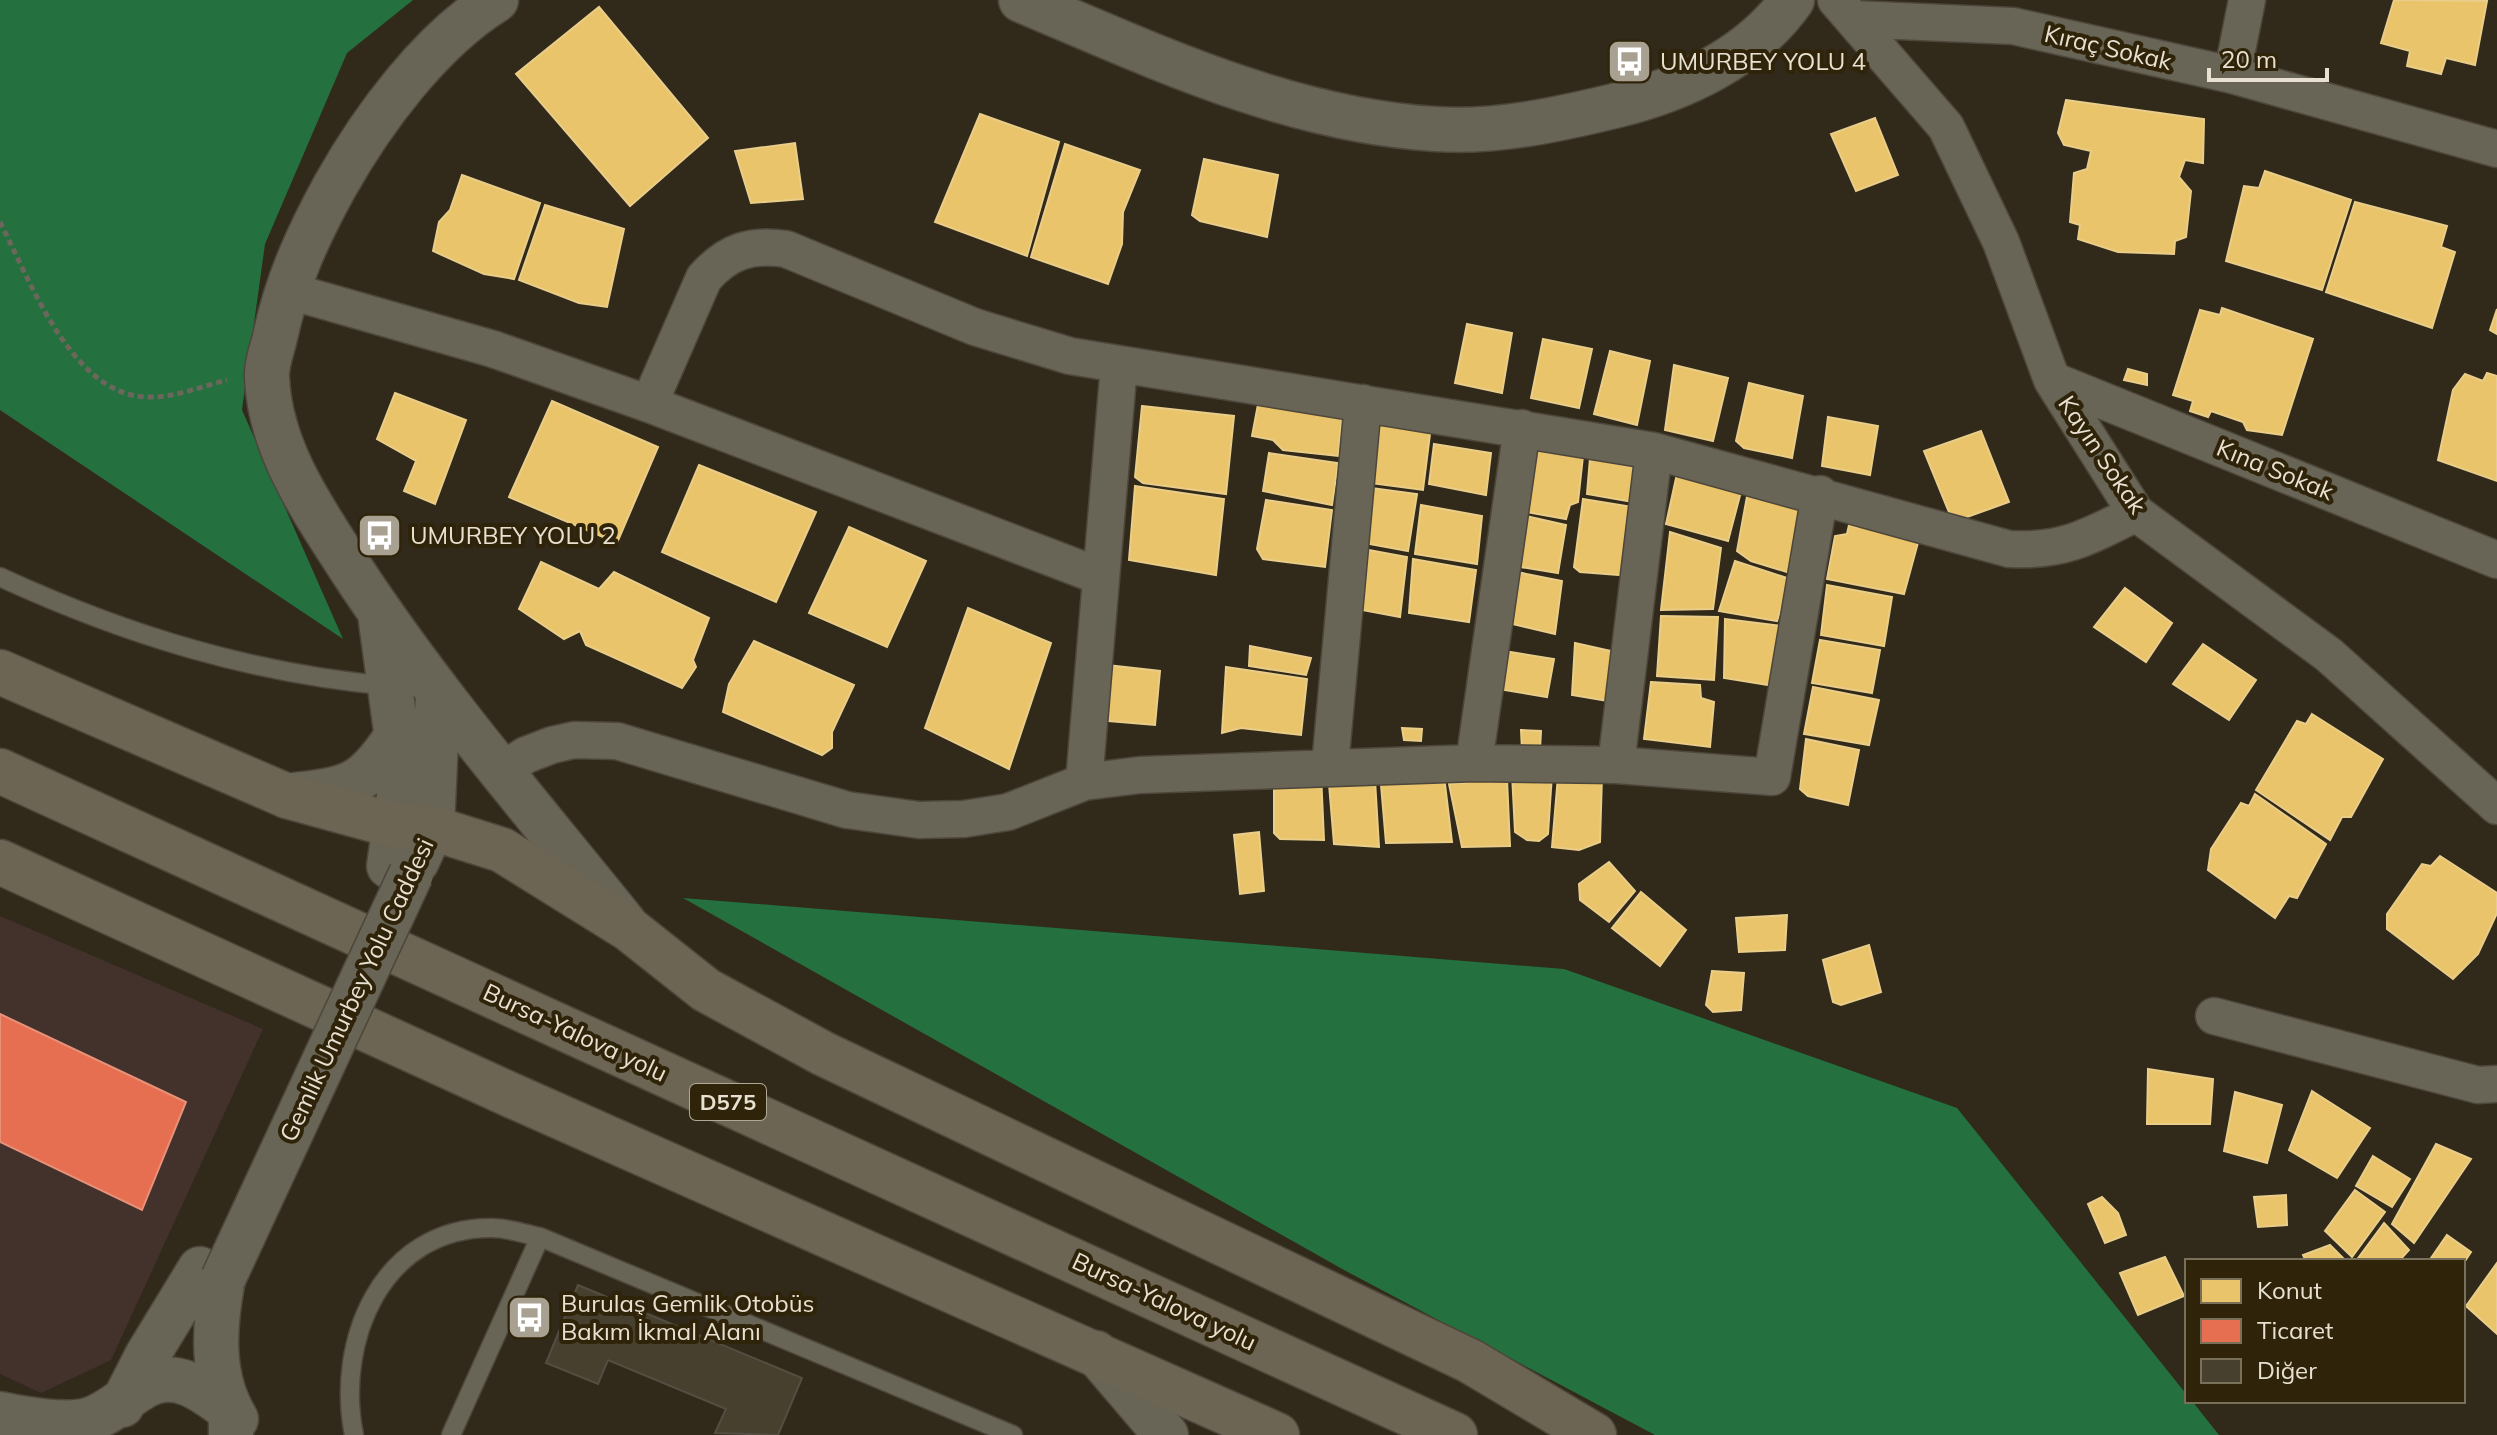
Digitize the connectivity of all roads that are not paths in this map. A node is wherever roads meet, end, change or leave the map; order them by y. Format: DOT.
graph roads {
  1 [pos="496,0"];
  2 [pos="1021,0"];
  3 [pos="1792,0"];
  4 [pos="2247,0"];
  5 [pos="1844,10"];
  6 [pos="2232,75"];
  7 [pos="2497,149"];
  8 [pos="286,290"];
  9 [pos="1119,365"];
  10 [pos="2052,380"];
  11 [pos="1363,403"];
  12 [pos="649,404"];
  13 [pos="1522,428"];
  14 [pos="1654,451"];
  15 [pos="1820,494"];
  16 [pos="2136,513"];
  17 [pos="2497,560"];
  18 [pos="1099,576"];
  19 [pos="0,577"];
  20 [pos="379,611"];
  21 [pos="0,672"];
  22 [pos="391,686"];
  23 [pos="438,694"];
  24 [pos="396,737"];
  25 [pos="1474,763"];
  26 [pos="1616,765"];
  27 [pos="1330,766"];
  28 [pos="0,771"];
  29 [pos="501,771"];
  30 [pos="1084,782"];
  31 [pos="287,796"];
  32 [pos="2497,806"];
  33 [pos="407,849"];
  34 [pos="0,862"];
  35 [pos="629,929"];
  36 [pos="2214,1016"];
  37 [pos="2497,1084"];
  38 [pos="540,1237"];
  39 [pos="212,1274"];
  40 [pos="1096,1353"];
  41 [pos="0,1414"];
  42 [pos="119,1420"];
  43 [pos="236,1427"];
  44 [pos="0,1429"];
  45 [pos="13,1435"];
  46 [pos="354,1435"];
  47 [pos="451,1435"];
  48 [pos="1013,1435"];
  49 [pos="1166,1435"];
  50 [pos="1277,1435"];
  51 [pos="1455,1435"];
  52 [pos="1594,1435"];
  1 -- 8 [label="street, Gemlik Umurbey Yolu Caddesi"];
  2 -- 3 [label="street"];
  4 -- 6 [label="street"];
  5 -- 6 [label="street, Kıraç Sokak"];
  5 -- 10 [label="street, Kayın Sokak"];
  6 -- 7 [label="street, Kıraç Sokak"];
  8 -- 12 [label="street"];
  8 -- 20 [label="street, Gemlik Umurbey Yolu Caddesi"];
  9 -- 11 [label="street"];
  9 -- 12 [label="street"];
  9 -- 18 [label="street"];
  10 -- 16 [label="street, Kayın Sokak"];
  10 -- 17 [label="street, Kına Sokak"];
  11 -- 13 [label="street"];
  11 -- 27 [label="street"];
  12 -- 18 [label="street"];
  13 -- 14 [label="street"];
  13 -- 25 [label="street"];
  14 -- 15 [label="street"];
  14 -- 26 [label="street"];
  15 -- 16 [label="street"];
  15 -- 26 [label="street"];
  16 -- 32 [label="street, Kayın Sokak"];
  18 -- 30 [label="street"];
  19 -- 22 [label="lane"];
  20 -- 22 [label="street, Gemlik Umurbey Yolu Caddesi"];
  20 -- 23 [label="street, Gemlik Umurbey Yolu Caddesi"];
  21 -- 31 [label="highway"];
  22 -- 24 [label="street, Gemlik Umurbey Yolu Caddesi"];
  23 -- 29 [label="street"];
  23 -- 33 [label="street, Gemlik Umurbey Yolu Caddesi"];
  24 -- 31 [label="street"];
  24 -- 33 [label="street, Gemlik Umurbey Yolu Caddesi"];
  25 -- 26 [label="street"];
  25 -- 27 [label="street"];
  27 -- 30 [label="street"];
  28 -- 51 [label="highway, Bursa-Yalova yolu / D575"];
  29 -- 30 [label="street"];
  29 -- 35 [label="street"];
  31 -- 33 [label="highway"];
  33 -- 35 [label="highway"];
  33 -- 39 [label="street, Gemlik Umurbey Yolu Caddesi"];
  34 -- 40 [label="highway"];
  35 -- 52 [label="highway"];
  36 -- 37 [label="street"];
  38 -- 46 [label="lane"];
  38 -- 47 [label="lane"];
  38 -- 48 [label="lane"];
  39 -- 42 [label="street"];
  39 -- 43 [label="street"];
  40 -- 49 [label="street"];
  40 -- 50 [label="highway"];
  41 -- 42 [label="street"];
  42 -- 43 [label="street"];
  44 -- 45 [label="street"];
}
